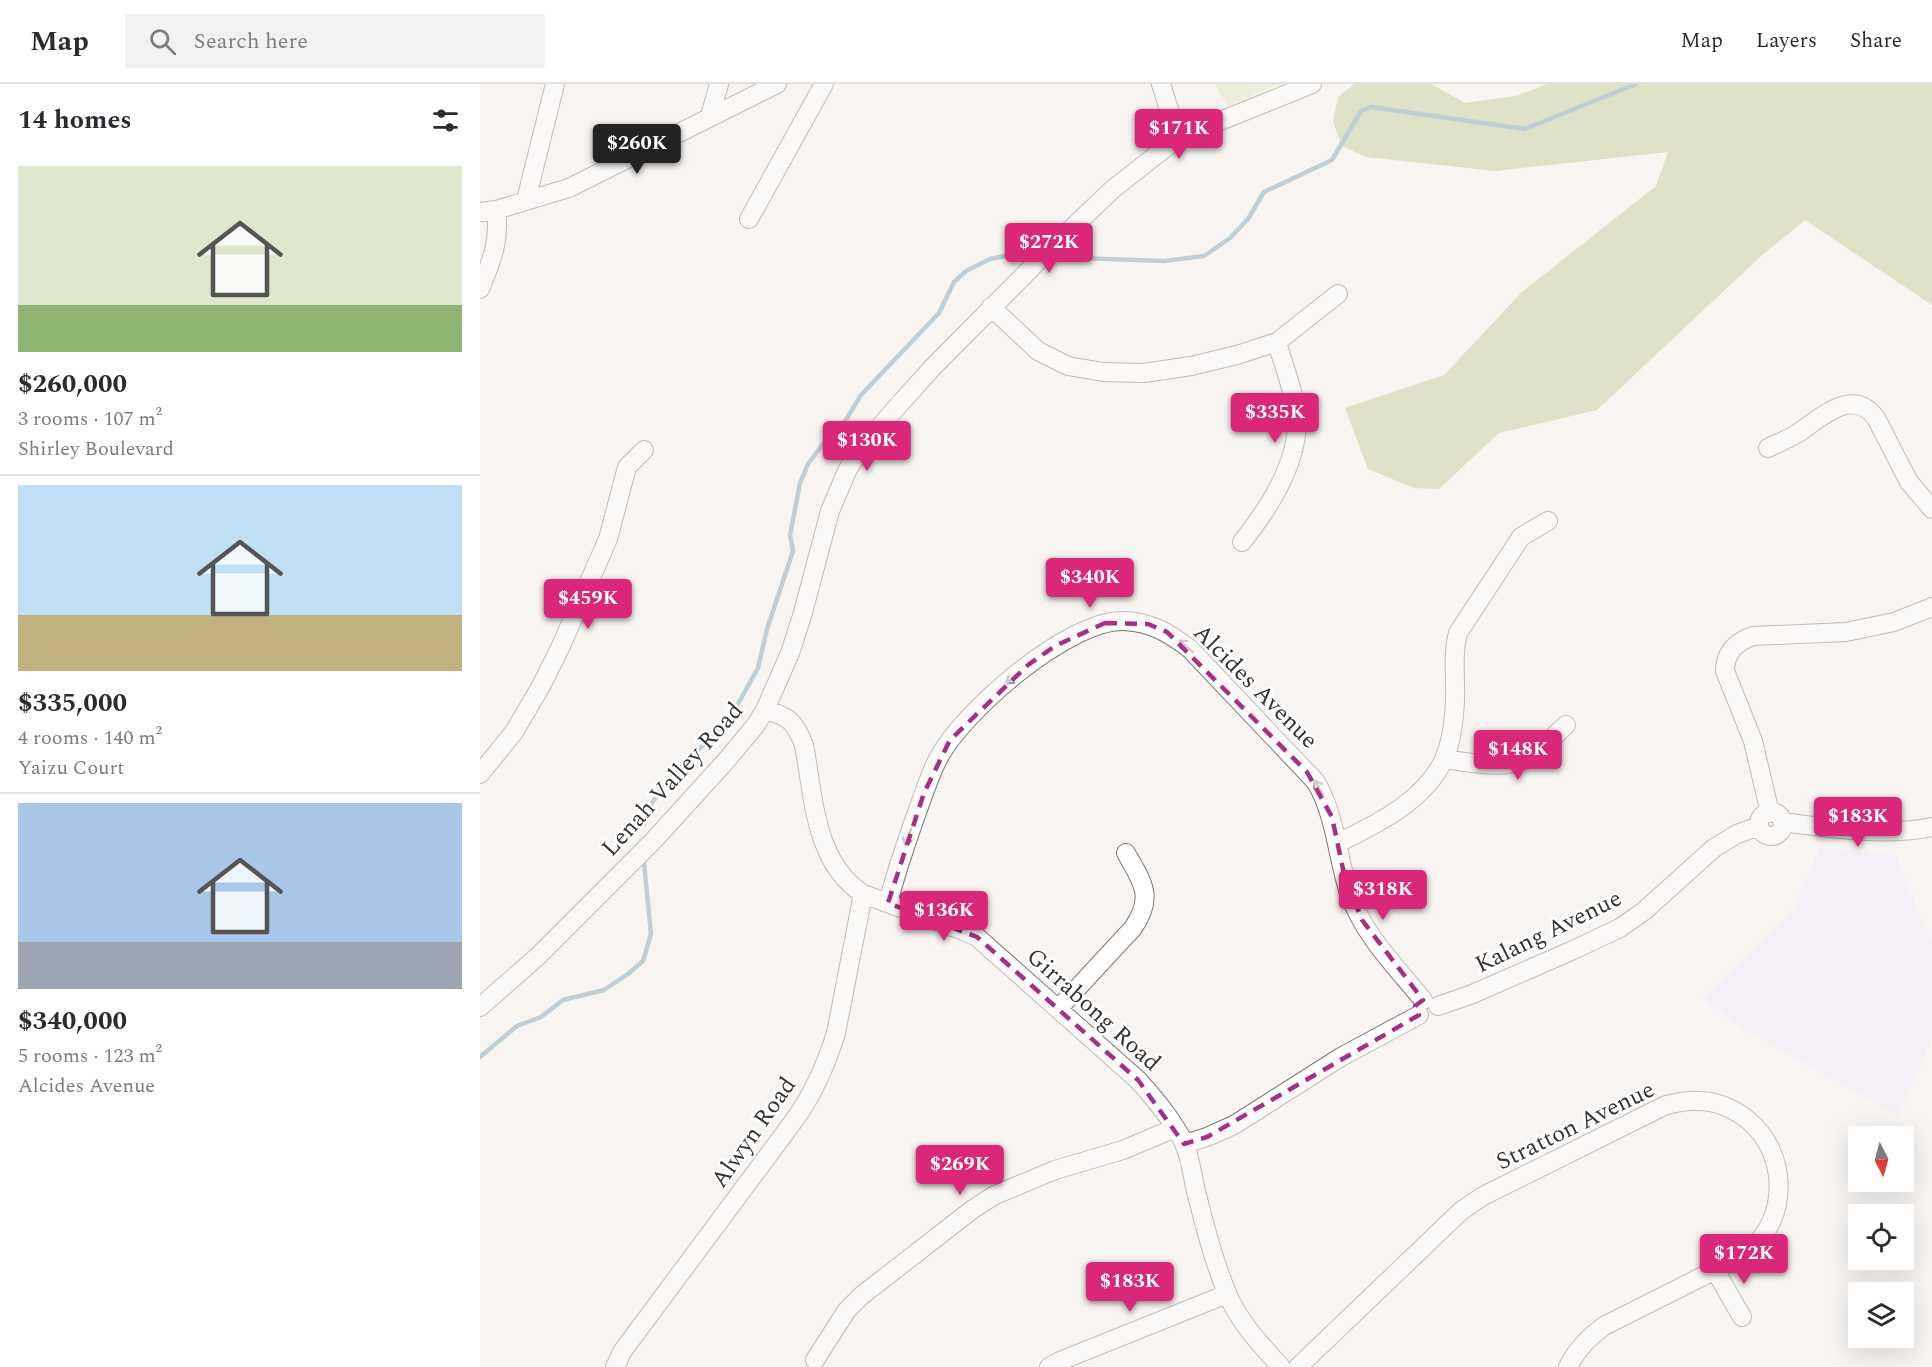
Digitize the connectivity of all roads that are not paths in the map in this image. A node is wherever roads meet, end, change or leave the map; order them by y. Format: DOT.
graph roads {
  1 [pos="555,84"];
  2 [pos="719,84"];
  3 [pos="777,84"];
  4 [pos="824,84"];
  5 [pos="1161,84"];
  6 [pos="1312,84"];
  7 [pos="710,116"];
  8 [pos="1178,138"];
  9 [pos="526,200"];
  10 [pos="488,211"];
  11 [pos="749,219"];
  12 [pos="480,289"];
  13 [pos="1338,294"];
  14 [pos="991,308"];
  15 [pos="1277,342"];
  16 [pos="1768,448"];
  17 [pos="644,450"];
  18 [pos="1932,509"];
  19 [pos="1548,521"];
  20 [pos="1242,542"];
  21 [pos="1932,608"];
  22 [pos="765,710"];
  23 [pos="1566,725"];
  24 [pos="1444,759"];
  25 [pos="480,774"];
  26 [pos="1770,820"];
  27 [pos="1932,827"];
  28 [pos="1338,843"];
  29 [pos="1126,853"];
  30 [pos="863,894"];
  31 [pos="888,903"];
  32 [pos="480,1007"];
  33 [pos="1426,1007"];
  34 [pos="1058,1009"];
  35 [pos="1180,1136"];
  36 [pos="1715,1270"];
  37 [pos="1227,1294"];
  38 [pos="1742,1317"];
  39 [pos="815,1360"];
  40 [pos="615,1367"];
  41 [pos="1049,1367"];
  42 [pos="1281,1367"];
  43 [pos="1298,1367"];
  44 [pos="1568,1367"];
  1 -- 9 [label="street"];
  2 -- 7 [label="street"];
  3 -- 7 [label="street"];
  4 -- 11 [label="street"];
  5 -- 8 [label="street"];
  6 -- 8 [label="street, Lenah Valley Road"];
  7 -- 9 [label="street"];
  8 -- 14 [label="street, Lenah Valley Road"];
  9 -- 10 [label="street"];
  10 -- 12 [label="street"];
  13 -- 15 [label="street"];
  14 -- 15 [label="street"];
  14 -- 22 [label="street, Lenah Valley Road"];
  15 -- 20 [label="street"];
  16 -- 18 [label="street"];
  17 -- 25 [label="street"];
  19 -- 24 [label="street"];
  21 -- 26 [label="street"];
  22 -- 30 [label="street, Girrabong Road"];
  22 -- 32 [label="street, Lenah Valley Road"];
  23 -- 24 [label="street"];
  24 -- 28 [label="street"];
  26 -- 27 [label="street, Kalang Avenue"];
  26 -- 33 [label="street, Kalang Avenue"];
  28 -- 31 [label="street, Alcides Avenue, one-way"];
  28 -- 33 [label="street, Alcides Avenue"];
  29 -- 34 [label="street"];
  30 -- 31 [label="street, Girrabong Road"];
  30 -- 40 [label="street, Alwyn Road"];
  31 -- 34 [label="street, Girrabong Road"];
  33 -- 35 [label="street, Kalang Avenue"];
  34 -- 35 [label="street, Girrabong Road"];
  35 -- 37 [label="street, Girrabong Road"];
  35 -- 39 [label="street, Kalang Avenue"];
  36 -- 38 [label="street"];
  36 -- 43 [label="street, Stratton Avenue"];
  36 -- 44 [label="street, Stratton Avenue"];
  37 -- 41 [label="street"];
  37 -- 42 [label="street, Girrabong Road"];
}
